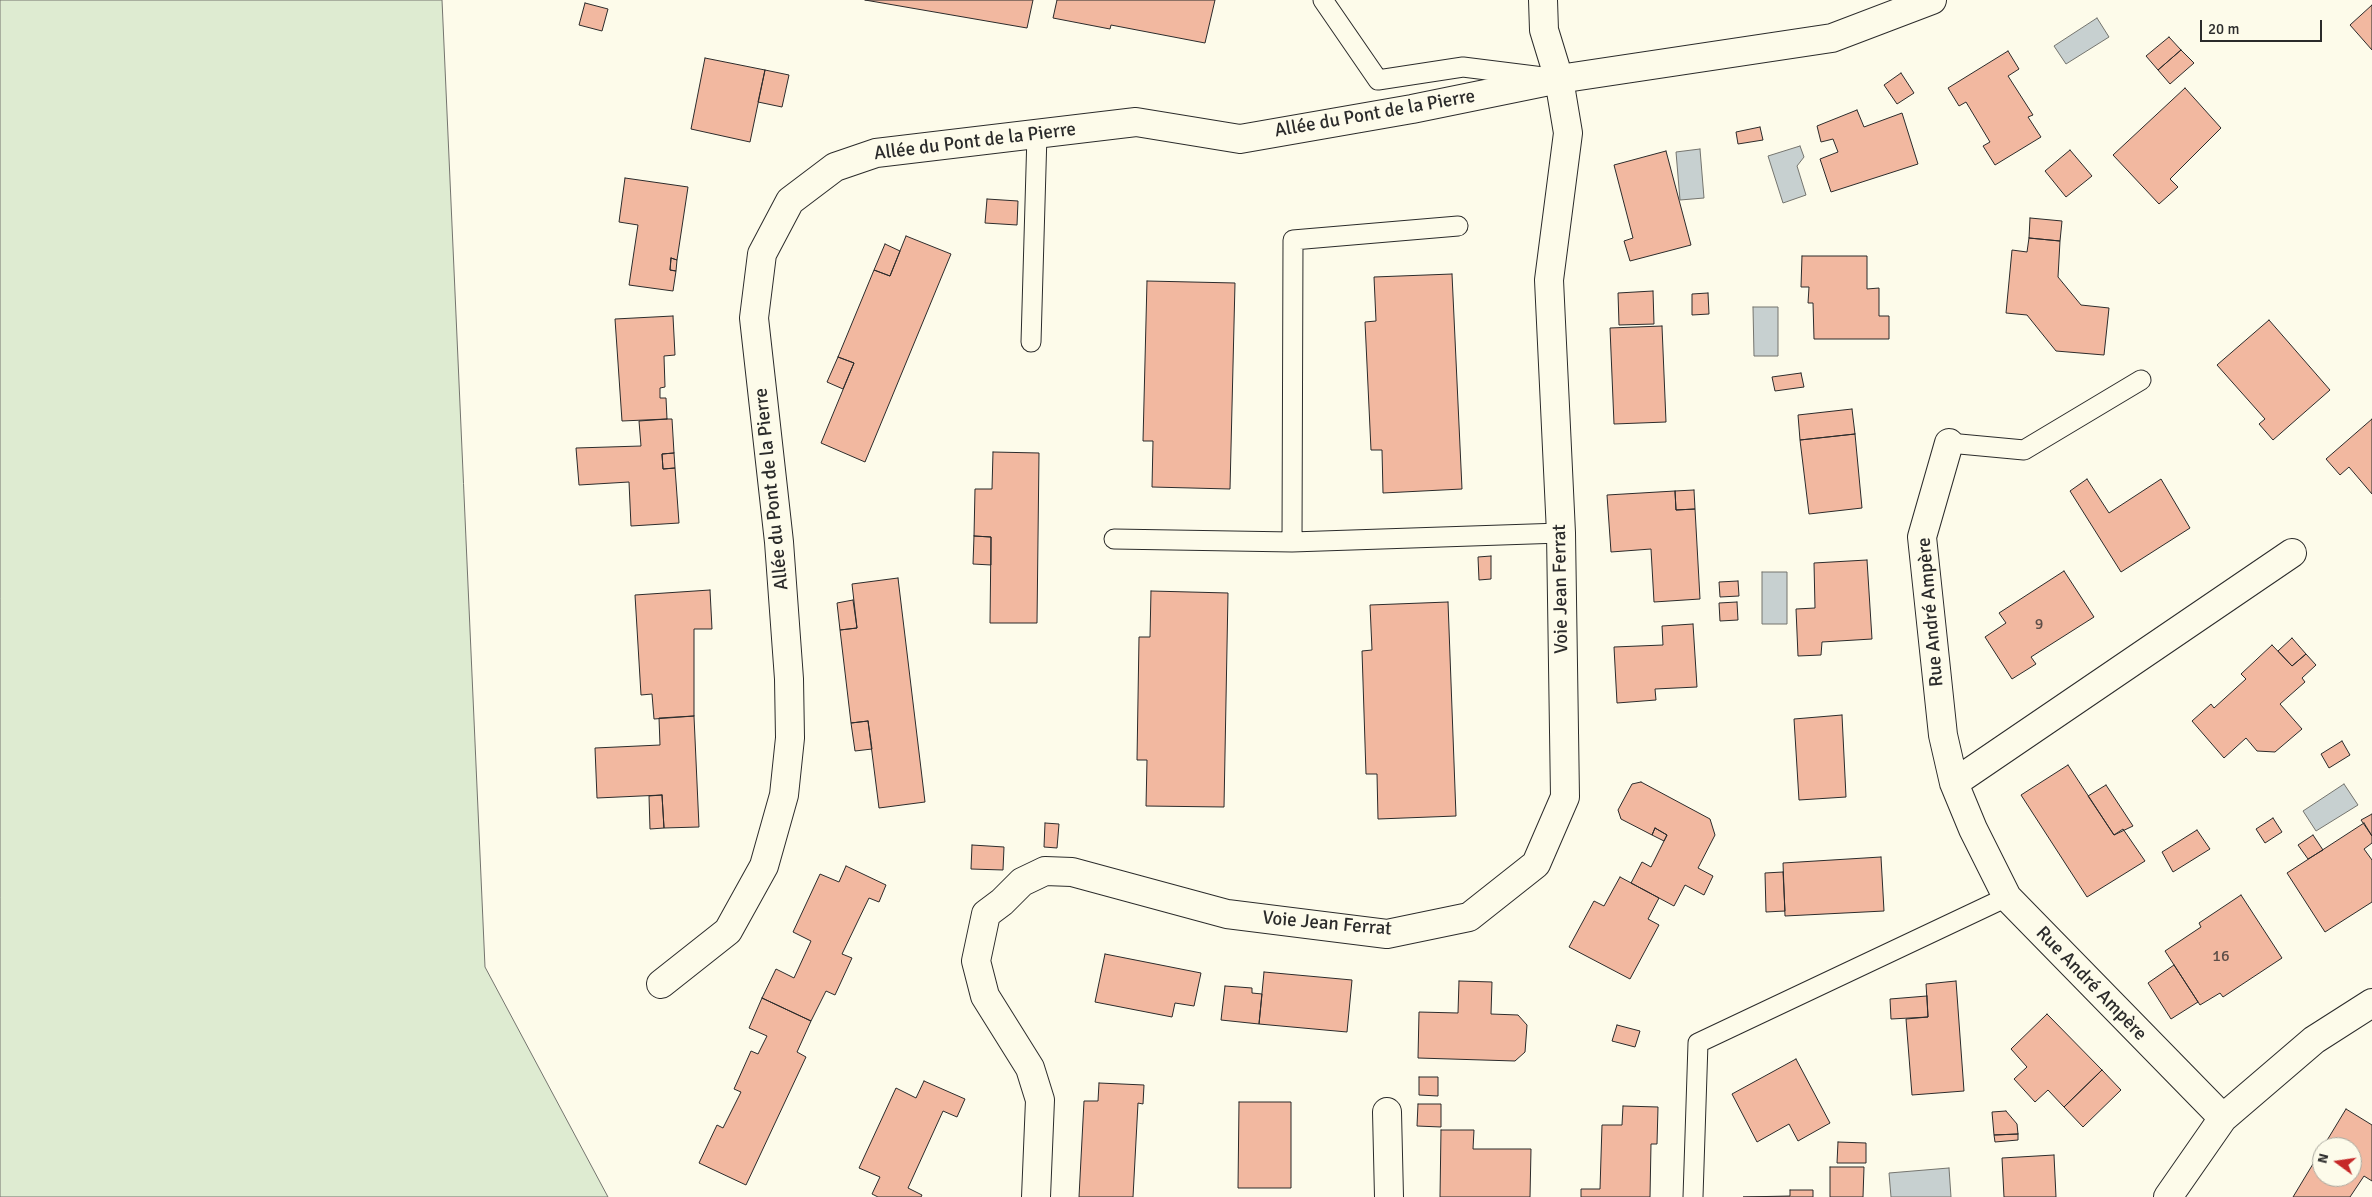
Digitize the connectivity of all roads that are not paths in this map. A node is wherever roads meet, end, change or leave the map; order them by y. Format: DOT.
graph roads {
  1 [pos="1323,0"];
  2 [pos="1543,0"];
  3 [pos="1932,0"];
  4 [pos="1559,79"];
  5 [pos="1037,134"];
  6 [pos="1458,226"];
  7 [pos="1031,342"];
  8 [pos="2141,380"];
  9 [pos="1949,443"];
  10 [pos="1561,533"];
  11 [pos="1114,539"];
  12 [pos="1292,542"];
  13 [pos="2292,553"];
  14 [pos="1954,783"];
  15 [pos="2007,897"];
  16 [pos="661,984"];
  17 [pos="2372,1003"];
  18 [pos="1387,1112"];
  19 [pos="2223,1118"];
  20 [pos="1036,1197"];
  21 [pos="1389,1197"];
  22 [pos="1693,1197"];
  23 [pos="2168,1197"];
  1 -- 4 [label="lane"];
  2 -- 4 [label="street, Voie Jean Ferrat"];
  3 -- 4 [label="street, Allée du Pont de la Pierre"];
  4 -- 5 [label="street, Allée du Pont de la Pierre"];
  4 -- 10 [label="street, Voie Jean Ferrat"];
  5 -- 7 [label="lane"];
  5 -- 16 [label="street, Allée du Pont de la Pierre"];
  6 -- 12 [label="lane"];
  8 -- 9 [label="lane, Rue André Ampère"];
  9 -- 14 [label="street, Rue André Ampère"];
  10 -- 12 [label="lane"];
  10 -- 20 [label="street, Voie Jean Ferrat"];
  11 -- 12 [label="lane"];
  13 -- 14 [label="street"];
  14 -- 15 [label="street, Rue André Ampère"];
  15 -- 19 [label="street, Rue André Ampère"];
  15 -- 22 [label="lane"];
  17 -- 19 [label="street"];
  18 -- 21 [label="street"];
  19 -- 23 [label="street"];
}
